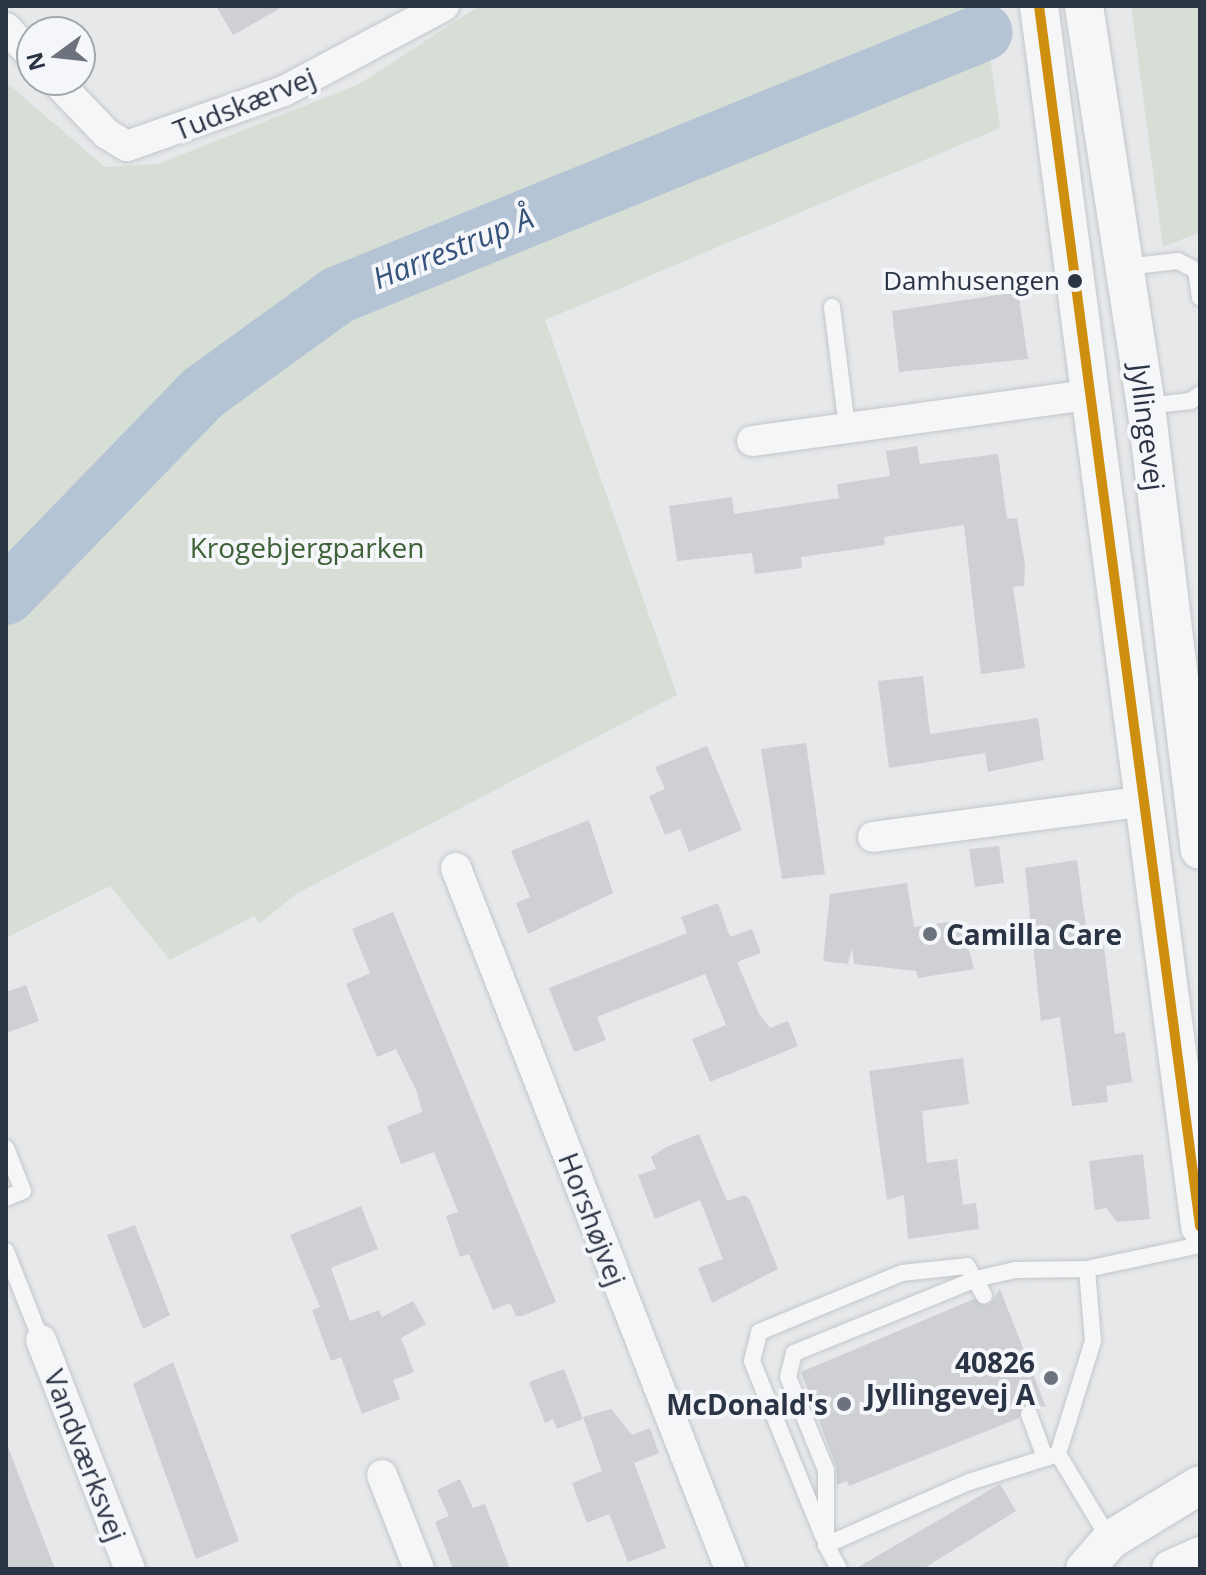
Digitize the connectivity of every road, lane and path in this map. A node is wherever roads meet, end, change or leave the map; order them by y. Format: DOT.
graph roads {
  1 [pos="444,6"];
  2 [pos="1039,6"];
  3 [pos="1084,6"];
  4 [pos="70,96"];
  5 [pos="1126,267"];
  6 [pos="1200,298"];
  7 [pos="832,307"];
  8 [pos="1200,394"];
  9 [pos="1090,395"];
  10 [pos="1146,406"];
  11 [pos="847,427"];
  12 [pos="752,441"];
  13 [pos="1195,794"];
  14 [pos="1148,801"];
  15 [pos="873,837"];
  16 [pos="1200,850"];
  17 [pos="456,868"];
  18 [pos="6,1148"];
  19 [pos="6,1198"];
  20 [pos="1200,1226"];
  21 [pos="1200,1245"];
  22 [pos="6,1251"];
  23 [pos="1087,1269"];
  24 [pos="976,1279"];
  25 [pos="984,1295"];
  26 [pos="41,1340"];
  27 [pos="1029,1414"];
  28 [pos="1051,1455"];
  29 [pos="382,1475"];
  30 [pos="1200,1485"];
  31 [pos="1110,1540"];
  32 [pos="826,1545"];
  33 [pos="1200,1556"];
  34 [pos="130,1569"];
  35 [pos="419,1569"];
  36 [pos="730,1569"];
  37 [pos="839,1569"];
  38 [pos="1085,1569"];
  39 [pos="1171,1569"];
  1 -- 4 [label="street, Tudskærvej"];
  2 -- 9 [label="street, Jyllingevej"];
  3 -- 5 [label="street, Jyllingevej"];
  5 -- 6 [label="lane"];
  5 -- 10 [label="street, Jyllingevej"];
  7 -- 11 [label="lane"];
  8 -- 10 [label="lane"];
  9 -- 11 [label="street, Jyllingevej"];
  9 -- 14 [label="street, Jyllingevej"];
  10 -- 13 [label="street, Jyllingevej"];
  11 -- 12 [label="street, Jyllingevej"];
  13 -- 16 [label="street, Jyllingevej"];
  14 -- 15 [label="street"];
  14 -- 20 [label="street, Jyllingevej"];
  17 -- 36 [label="street, Horshøjvej"];
  18 -- 19 [label="lane"];
  21 -- 23 [label="lane"];
  22 -- 26 [label="lane"];
  23 -- 24 [label="lane"];
  23 -- 28 [label="lane"];
  24 -- 25 [label="lane"];
  24 -- 32 [label="lane"];
  24 -- 32 [label="lane"];
  26 -- 34 [label="street, Vandværksvej"];
  27 -- 28 [label="lane"];
  28 -- 31 [label="lane"];
  28 -- 32 [label="lane"];
  29 -- 35 [label="street"];
  30 -- 31 [label="street"];
  31 -- 38 [label="street"];
  32 -- 37 [label="lane"];
  33 -- 39 [label="street"];
}
